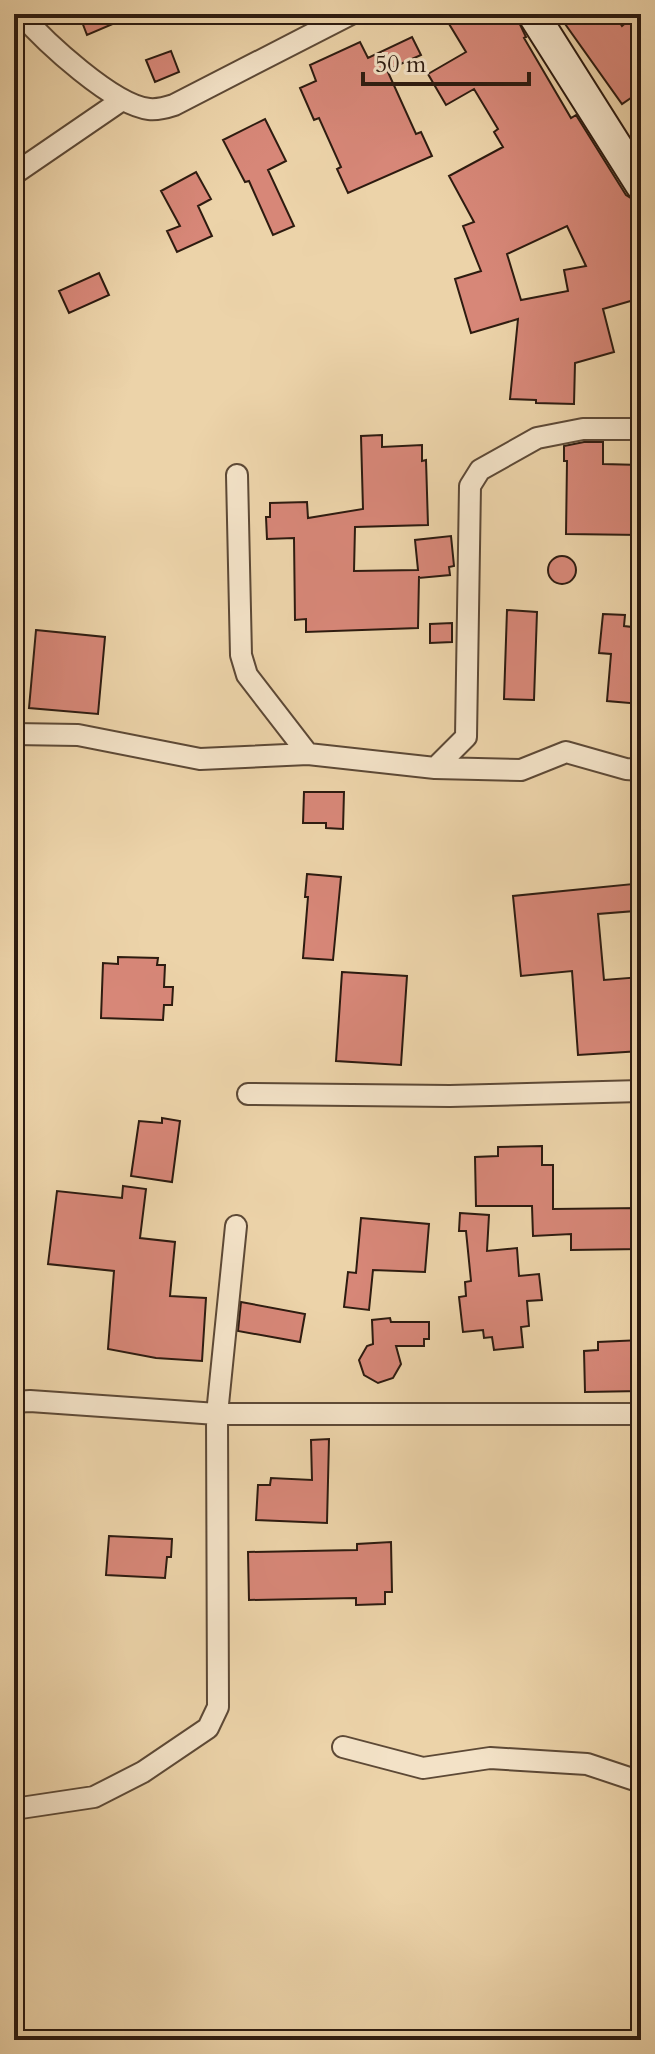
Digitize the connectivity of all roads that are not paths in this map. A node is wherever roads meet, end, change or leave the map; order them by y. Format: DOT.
graph roads {
  1 [pos="21,14"];
  2 [pos="351,14"];
  3 [pos="533,14"];
  4 [pos="122,100"];
  5 [pos="14,174"];
  6 [pos="641,185"];
  7 [pos="641,429"];
  8 [pos="237,475"];
  9 [pos="14,734"];
  10 [pos="308,754"];
  11 [pos="435,768"];
  12 [pos="641,770"];
  13 [pos="641,1091"];
  14 [pos="248,1094"];
  15 [pos="236,1226"];
  16 [pos="14,1402"];
  17 [pos="217,1414"];
  18 [pos="641,1414"];
  19 [pos="343,1747"];
  20 [pos="641,1782"];
  21 [pos="14,1809"];
  1 -- 4 [label="street"];
  2 -- 4 [label="street"];
  3 -- 6 [label="street"];
  4 -- 5 [label="street"];
  7 -- 11 [label="street"];
  8 -- 10 [label="street"];
  9 -- 10 [label="street"];
  10 -- 11 [label="street"];
  11 -- 12 [label="street"];
  13 -- 14 [label="street"];
  15 -- 17 [label="street"];
  16 -- 17 [label="street"];
  17 -- 18 [label="street"];
  17 -- 21 [label="street"];
  19 -- 20 [label="street"];
}
